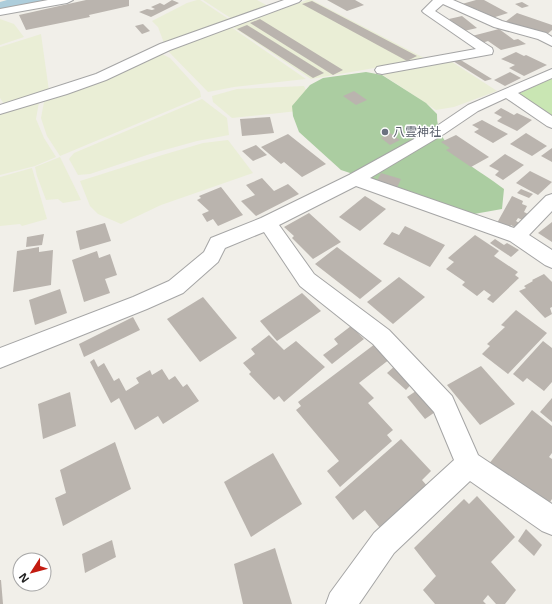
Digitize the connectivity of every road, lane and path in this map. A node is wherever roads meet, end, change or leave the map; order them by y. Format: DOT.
graph roads {
  1 [pos="67,0"];
  2 [pos="295,0"];
  3 [pos="440,0"];
  4 [pos="444,0"];
  5 [pos="0,12"];
  6 [pos="552,42"];
  7 [pos="382,70"];
  8 [pos="552,72"];
  9 [pos="508,93"];
  10 [pos="0,110"];
  11 [pos="552,123"];
  12 [pos="355,178"];
  13 [pos="552,200"];
  14 [pos="268,222"];
  15 [pos="517,236"];
  16 [pos="552,260"];
  17 [pos="0,358"];
  18 [pos="469,464"];
  19 [pos="552,521"];
  20 [pos="341,604"];
  1 -- 5 [label="street"];
  2 -- 10 [label="street"];
  3 -- 7 [label="street"];
  4 -- 6 [label="street"];
  8 -- 9 [label="street"];
  9 -- 11 [label="street"];
  9 -- 12 [label="street"];
  12 -- 14 [label="street"];
  12 -- 15 [label="street"];
  13 -- 15 [label="street"];
  14 -- 17 [label="street"];
  14 -- 18 [label="street"];
  15 -- 16 [label="street"];
  18 -- 19 [label="street"];
  18 -- 20 [label="street"];
}
